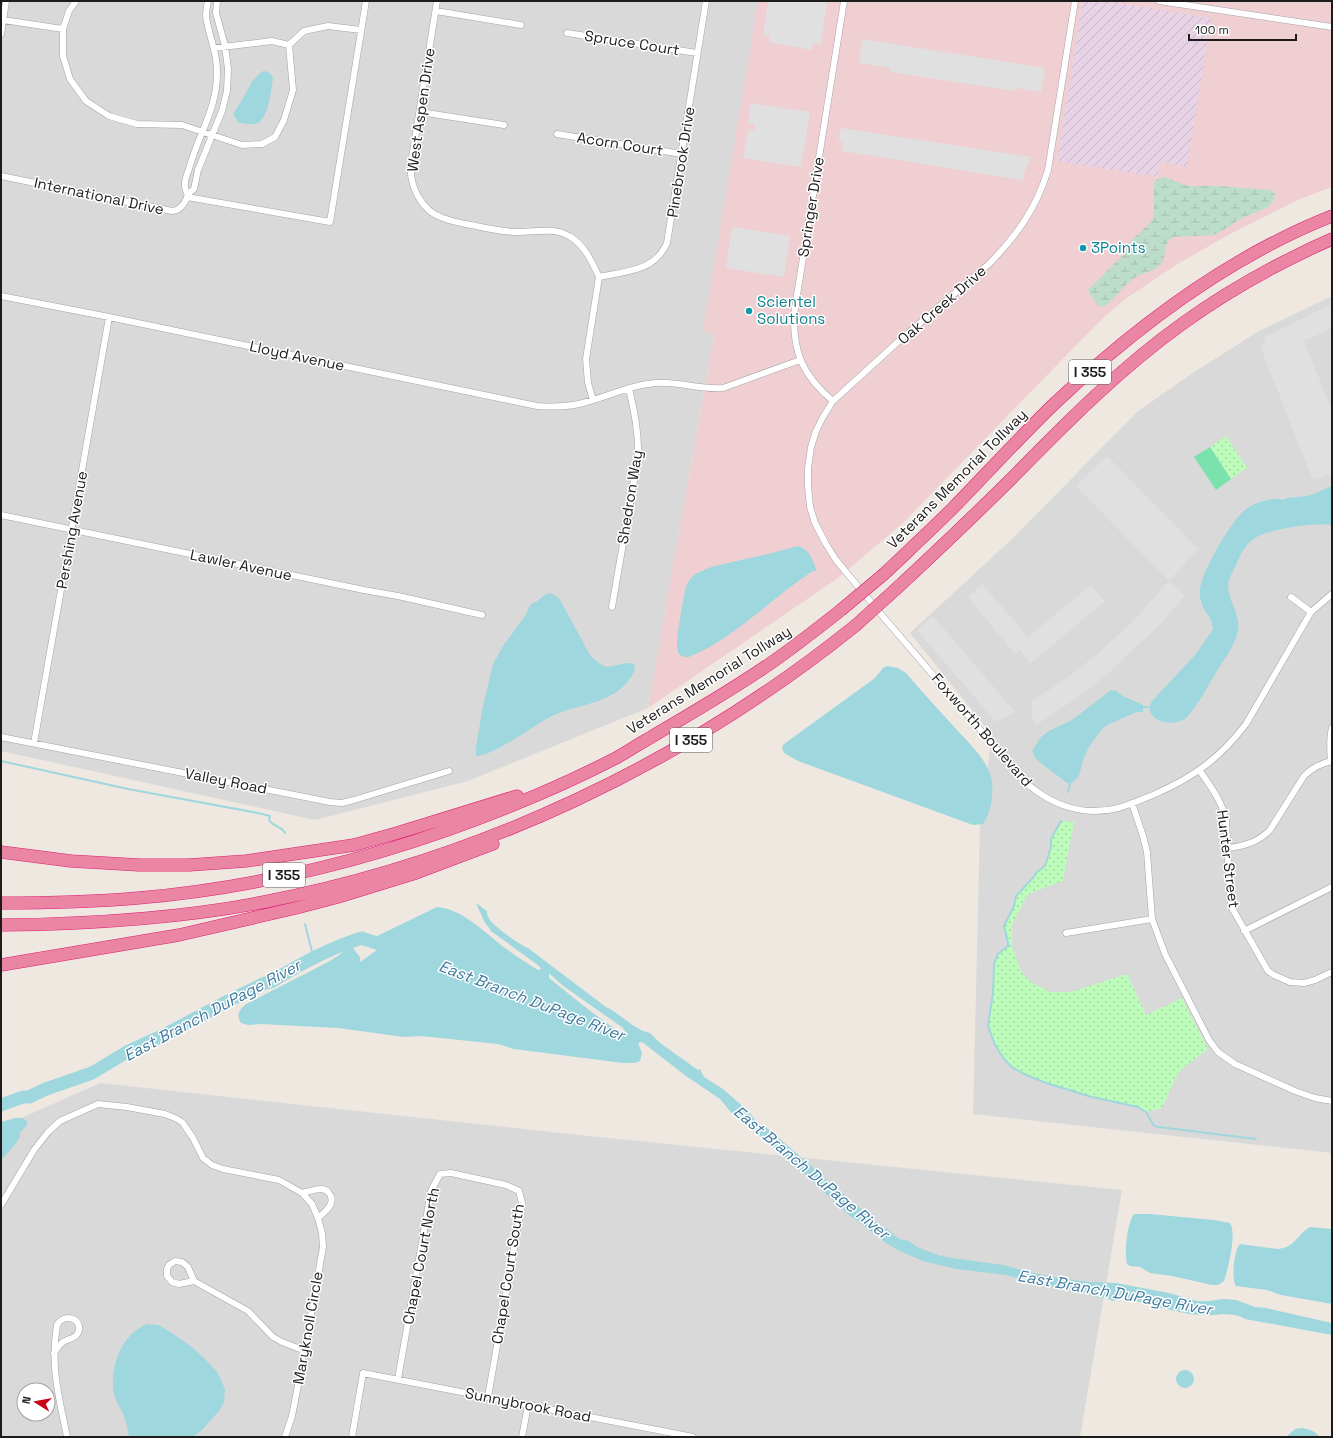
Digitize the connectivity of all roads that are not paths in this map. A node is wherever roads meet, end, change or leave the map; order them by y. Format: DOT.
graph roads {
  1 [pos="6,1"];
  2 [pos="76,1"];
  3 [pos="208,1"];
  4 [pos="216,1"];
  5 [pos="366,1"];
  6 [pos="437,1"];
  7 [pos="706,1"];
  8 [pos="844,1"];
  9 [pos="1075,1"];
  10 [pos="1159,1"];
  11 [pos="436,11"];
  12 [pos="3,20"];
  13 [pos="521,25"];
  14 [pos="1332,27"];
  15 [pos="63,29"];
  16 [pos="361,30"];
  17 [pos="567,33"];
  18 [pos="1,34"];
  19 [pos="289,45"];
  20 [pos="225,46"];
  21 [pos="214,48"];
  22 [pos="697,53"];
  23 [pos="420,112"];
  24 [pos="504,125"];
  25 [pos="203,132"];
  26 [pos="557,134"];
  27 [pos="212,135"];
  28 [pos="682,154"];
  29 [pos="1,176"];
  30 [pos="187,196"];
  31 [pos="1332,216"];
  32 [pos="1332,239"];
  33 [pos="599,277"];
  34 [pos="1,296"];
  35 [pos="109,317"];
  36 [pos="800,360"];
  37 [pos="629,388"];
  38 [pos="593,400"];
  39 [pos="833,401"];
  40 [pos="1,515"];
  41 [pos="72,530"];
  42 [pos="856,583"];
  43 [pos="1332,594"];
  44 [pos="1291,597"];
  45 [pos="612,607"];
  46 [pos="1311,612"];
  47 [pos="482,615"];
  48 [pos="1332,728"];
  49 [pos="1,736"];
  50 [pos="34,743"];
  51 [pos="1332,761"];
  52 [pos="1200,771"];
  53 [pos="449,772"];
  54 [pos="555,787"];
  55 [pos="1132,803"];
  56 [pos="513,828"];
  57 [pos="1228,848"];
  58 [pos="1,852"];
  59 [pos="1332,887"];
  60 [pos="1,903"];
  61 [pos="1152,919"];
  62 [pos="1,925"];
  63 [pos="1244,931"];
  64 [pos="1066,933"];
  65 [pos="1,965"];
  66 [pos="1332,972"];
  67 [pos="1332,1102"];
  68 [pos="480,1180"];
  69 [pos="302,1193"];
  70 [pos="1,1205"];
  71 [pos="318,1218"];
  72 [pos="194,1281"];
  73 [pos="303,1350"];
  74 [pos="54,1353"];
  75 [pos="398,1379"];
  76 [pos="488,1397"];
  77 [pos="528,1405"];
  78 [pos="68,1437"];
  79 [pos="285,1437"];
  80 [pos="352,1437"];
  81 [pos="522,1437"];
  82 [pos="693,1437"];
  1 -- 12 [label="street"];
  2 -- 15 [label="street"];
  3 -- 21 [label="street"];
  4 -- 20 [label="street, International Drive"];
  5 -- 16 [label="street"];
  6 -- 11 [label="street, West Aspen Drive"];
  7 -- 22 [label="street, Pinebrook Drive"];
  8 -- 36 [label="street, Springer Drive"];
  9 -- 39 [label="street, Oak Creek Drive"];
  10 -- 14 [label="street"];
  11 -- 13 [label="street"];
  11 -- 23 [label="street, West Aspen Drive"];
  12 -- 15 [label="street"];
  12 -- 18 [label="street"];
  15 -- 25 [label="street"];
  16 -- 19 [label="street"];
  16 -- 30 [label="street"];
  17 -- 22 [label="street, Spruce Court"];
  19 -- 20 [label="street"];
  19 -- 27 [label="street"];
  20 -- 21 [label="street"];
  20 -- 27 [label="street, International Drive"];
  21 -- 25 [label="street"];
  22 -- 28 [label="street, Pinebrook Drive"];
  23 -- 24 [label="street"];
  23 -- 33 [label="street, West Aspen Drive"];
  25 -- 27 [label="street"];
  25 -- 30 [label="street"];
  26 -- 28 [label="street, Acorn Court"];
  27 -- 30 [label="street, International Drive"];
  28 -- 33 [label="street, Pinebrook Drive"];
  29 -- 30 [label="street, International Drive"];
  31 -- 54 [label="highway, Veterans Memorial Tollway / I 355, bridge"];
  32 -- 56 [label="highway, I 355, bridge"];
  33 -- 38 [label="street"];
  34 -- 35 [label="street, Lloyd Avenue"];
  35 -- 38 [label="street, Lloyd Avenue"];
  35 -- 41 [label="street, Pershing Avenue"];
  36 -- 37 [label="street, Lloyd Avenue"];
  36 -- 39 [label="street, Springer Drive"];
  37 -- 38 [label="street, Lloyd Avenue"];
  37 -- 45 [label="street, Shedron Way"];
  39 -- 42 [label="street, Oak Creek Drive"];
  40 -- 41 [label="street, Lawler Avenue"];
  41 -- 47 [label="street, Lawler Avenue"];
  41 -- 50 [label="street, Pershing Avenue"];
  42 -- 55 [label="street, Foxworth Boulevard"];
  43 -- 46 [label="street, Foxworth Boulevard"];
  44 -- 46 [label="street"];
  46 -- 52 [label="street, Foxworth Boulevard"];
  48 -- 51 [label="street"];
  49 -- 50 [label="street, Valley Road"];
  50 -- 53 [label="street, Valley Road"];
  51 -- 57 [label="street"];
  52 -- 55 [label="street, Foxworth Boulevard"];
  52 -- 57 [label="street, Hunter Street"];
  54 -- 58 [label="highway"];
  54 -- 60 [label="highway, Veterans Memorial Tollway / I 355"];
  55 -- 61 [label="street"];
  56 -- 62 [label="highway, I 355"];
  56 -- 65 [label="highway"];
  57 -- 63 [label="street, Hunter Street"];
  59 -- 63 [label="street"];
  61 -- 64 [label="street"];
  61 -- 67 [label="street"];
  63 -- 66 [label="street, Hunter Street"];
  68 -- 75 [label="street, Chapel Court North"];
  68 -- 76 [label="street, Chapel Court South"];
  69 -- 70 [label="street, Maryknoll Circle"];
  69 -- 71 [label="street, Maryknoll Circle"];
  69 -- 71 [label="street"];
  71 -- 73 [label="street, Maryknoll Circle"];
  72 -- 72 [label="street"];
  72 -- 73 [label="street"];
  73 -- 79 [label="street, Maryknoll Circle"];
  74 -- 74 [label="street"];
  74 -- 78 [label="street"];
  75 -- 76 [label="street, Sunnybrook Road"];
  75 -- 80 [label="street, Sunnybrook Road"];
  76 -- 77 [label="street, Sunnybrook Road"];
  77 -- 81 [label="street"];
  77 -- 82 [label="street, Sunnybrook Road"];
}
